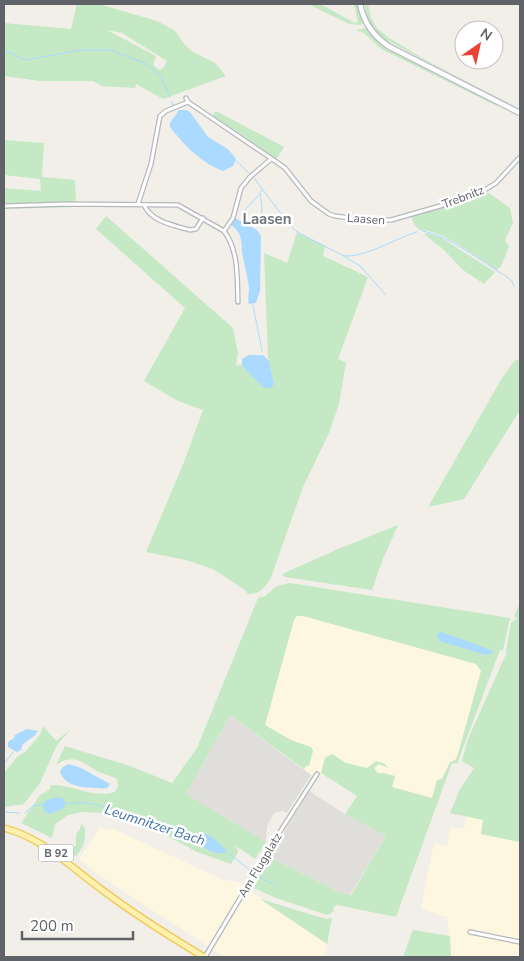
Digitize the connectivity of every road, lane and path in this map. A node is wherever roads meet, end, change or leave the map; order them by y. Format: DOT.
graph roads {
  1 [pos="360,4"];
  2 [pos="186,98"];
  3 [pos="188,102"];
  4 [pos="520,113"];
  5 [pos="520,156"];
  6 [pos="271,159"];
  7 [pos="138,204"];
  8 [pos="144,205"];
  9 [pos="4,206"];
  10 [pos="423,211"];
  11 [pos="203,218"];
  12 [pos="224,231"];
  13 [pos="238,302"];
  14 [pos="317,774"];
  15 [pos="4,828"];
  16 [pos="470,932"];
  17 [pos="520,942"];
  18 [pos="205,957"];
  1 -- 4 [label="street"];
  2 -- 3 [label="street"];
  3 -- 6 [label="street, Laasen"];
  3 -- 7 [label="street"];
  5 -- 10 [label="street, Trebnitz"];
  6 -- 10 [label="street, Laasen"];
  6 -- 12 [label="street"];
  7 -- 8 [label="street"];
  7 -- 9 [label="street"];
  8 -- 11 [label="street"];
  8 -- 11 [label="street"];
  11 -- 12 [label="street"];
  12 -- 13 [label="street"];
  14 -- 18 [label="street, Am Flugplatz"];
  15 -- 18 [label="main road, B 92"];
  16 -- 17 [label="street"];
}
